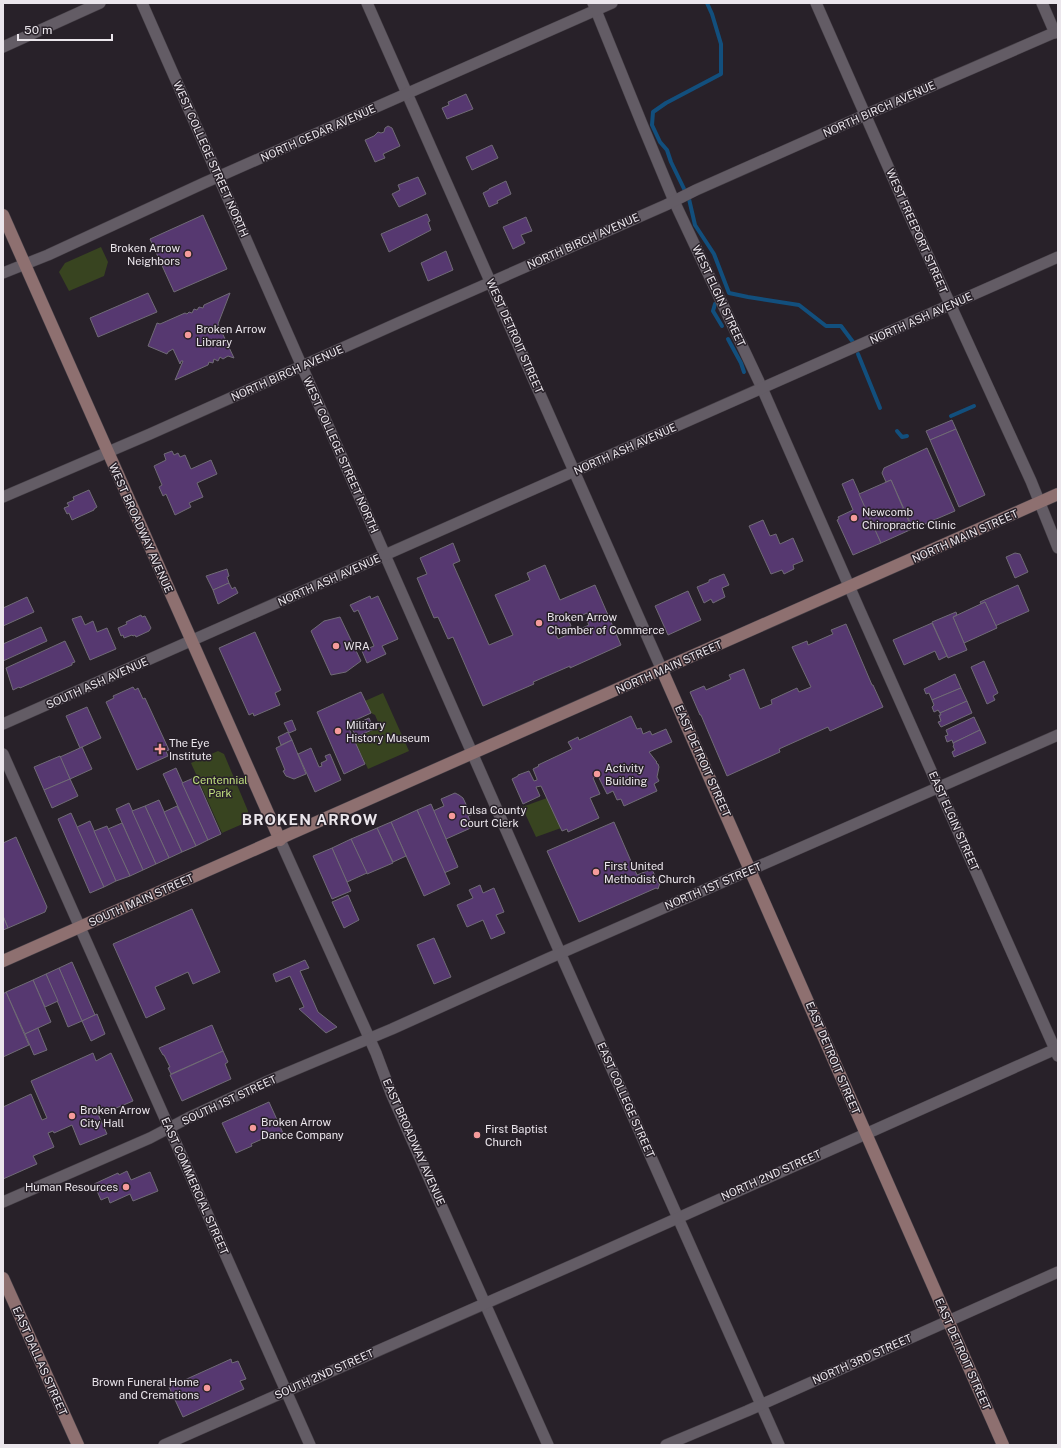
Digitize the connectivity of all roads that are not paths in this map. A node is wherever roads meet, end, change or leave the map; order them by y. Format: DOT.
graph roads {
  1 [pos="100,3"];
  2 [pos="142,3"];
  3 [pos="367,3"];
  4 [pos="612,3"];
  5 [pos="816,3"];
  6 [pos="1042,3"];
  7 [pos="595,7"];
  8 [pos="1057,32"];
  9 [pos="3,47"];
  10 [pos="407,93"];
  11 [pos="865,115"];
  12 [pos="219,177"];
  13 [pos="678,199"];
  14 [pos="3,215"];
  15 [pos="1058,257"];
  16 [pos="25,264"];
  17 [pos="3,274"];
  18 [pos="490,282"];
  19 [pos="950,304"];
  20 [pos="301,366"];
  21 [pos="762,388"];
  22 [pos="108,452"];
  23 [pos="574,471"];
  24 [pos="1058,494"];
  25 [pos="3,497"];
  26 [pos="1040,502"];
  27 [pos="1058,548"];
  28 [pos="386,555"];
  29 [pos="850,587"];
  30 [pos="192,641"];
  31 [pos="662,670"];
  32 [pos="3,724"];
  33 [pos="1058,735"];
  34 [pos="3,754"];
  35 [pos="473,754"];
  36 [pos="938,788"];
  37 [pos="280,840"];
  38 [pos="751,870"];
  39 [pos="80,927"];
  40 [pos="560,953"];
  41 [pos="3,961"];
  42 [pos="369,1039"];
  43 [pos="1057,1051"];
  44 [pos="169,1128"];
  45 [pos="866,1134"];
  46 [pos="3,1202"];
  47 [pos="678,1217"];
  48 [pos="1058,1272"];
  49 [pos="3,1278"];
  50 [pos="484,1303"];
  51 [pos="948,1321"];
  52 [pos="286,1392"];
  53 [pos="761,1404"];
  54 [pos="78,1445"];
  55 [pos="164,1445"];
  56 [pos="310,1445"];
  57 [pos="548,1445"];
  58 [pos="666,1445"];
  59 [pos="779,1445"];
  60 [pos="1003,1445"];
  1 -- 9 [label="street"];
  2 -- 12 [label="street, WEST COLLEGE STREET NORTH"];
  3 -- 10 [label="street, WEST DETROIT STREET"];
  4 -- 7 [label="street, NORTH CEDAR AVENUE"];
  5 -- 11 [label="street, WEST FREEPORT STREET"];
  6 -- 8 [label="street"];
  7 -- 10 [label="street, NORTH CEDAR AVENUE"];
  7 -- 13 [label="street, WEST ELGIN STREET"];
  8 -- 11 [label="street, NORTH BIRCH AVENUE"];
  10 -- 12 [label="street, NORTH CEDAR AVENUE"];
  10 -- 18 [label="street, WEST DETROIT STREET"];
  11 -- 13 [label="street, NORTH BIRCH AVENUE"];
  11 -- 19 [label="street, WEST FREEPORT STREET"];
  12 -- 16 [label="street, NORTH CEDAR AVENUE"];
  12 -- 20 [label="street, WEST COLLEGE STREET NORTH"];
  13 -- 18 [label="street, NORTH BIRCH AVENUE"];
  13 -- 21 [label="street, WEST ELGIN STREET"];
  14 -- 16 [label="street, WEST BROADWAY AVENUE"];
  15 -- 19 [label="street, NORTH ASH AVENUE"];
  16 -- 17 [label="street, NORTH CEDAR AVENUE"];
  16 -- 22 [label="street, WEST BROADWAY AVENUE"];
  18 -- 20 [label="street, NORTH BIRCH AVENUE"];
  18 -- 23 [label="street, WEST DETROIT STREET"];
  19 -- 21 [label="street, NORTH ASH AVENUE"];
  19 -- 26 [label="street, WEST FREEPORT STREET"];
  20 -- 22 [label="street, NORTH BIRCH AVENUE"];
  20 -- 28 [label="street, WEST COLLEGE STREET NORTH"];
  21 -- 23 [label="street, NORTH ASH AVENUE"];
  21 -- 29 [label="street, WEST ELGIN STREET"];
  22 -- 25 [label="street, NORTH BIRCH AVENUE"];
  22 -- 30 [label="street, WEST BROADWAY AVENUE"];
  23 -- 28 [label="street, NORTH ASH AVENUE"];
  23 -- 31 [label="street, WEST DETROIT STREET"];
  24 -- 26 [label="street, NORTH MAIN STREET"];
  26 -- 27 [label="street, WEST FREEPORT STREET"];
  26 -- 29 [label="street, NORTH MAIN STREET"];
  28 -- 30 [label="street, NORTH ASH AVENUE"];
  28 -- 35 [label="street, WEST COLLEGE STREET NORTH"];
  29 -- 31 [label="street, NORTH MAIN STREET"];
  29 -- 36 [label="street, EAST ELGIN STREET"];
  30 -- 32 [label="street, SOUTH ASH AVENUE"];
  30 -- 37 [label="street, WEST BROADWAY AVENUE"];
  31 -- 35 [label="street, NORTH MAIN STREET"];
  31 -- 38 [label="street, EAST DETROIT STREET"];
  33 -- 36 [label="street, NORTH 1ST STREET"];
  34 -- 39 [label="street, EAST COMMERCIAL STREET"];
  35 -- 37 [label="street, NORTH MAIN STREET"];
  35 -- 40 [label="street, EAST COLLEGE STREET"];
  36 -- 38 [label="street, NORTH 1ST STREET"];
  36 -- 43 [label="street, EAST ELGIN STREET"];
  37 -- 39 [label="street, SOUTH MAIN STREET"];
  37 -- 42 [label="street, EAST BROADWAY AVENUE"];
  38 -- 40 [label="street, NORTH 1ST STREET"];
  38 -- 45 [label="street, EAST DETROIT STREET"];
  39 -- 41 [label="street, SOUTH MAIN STREET"];
  39 -- 44 [label="street, EAST COMMERCIAL STREET"];
  40 -- 42 [label="street, NORTH 1ST STREET"];
  40 -- 47 [label="street, EAST COLLEGE STREET"];
  42 -- 44 [label="street, SOUTH 1ST STREET"];
  42 -- 50 [label="street, EAST BROADWAY AVENUE"];
  43 -- 45 [label="street, NORTH 2ND STREET"];
  44 -- 46 [label="street, SOUTH 1ST STREET"];
  44 -- 52 [label="street, EAST COMMERCIAL STREET"];
  45 -- 47 [label="street, NORTH 2ND STREET"];
  45 -- 51 [label="street, EAST DETROIT STREET"];
  47 -- 50 [label="street, NORTH 2ND STREET"];
  47 -- 53 [label="street, EAST COLLEGE STREET"];
  48 -- 51 [label="street, NORTH 3RD STREET"];
  49 -- 54 [label="street, EAST DALLAS STREET"];
  50 -- 52 [label="street, SOUTH 2ND STREET"];
  50 -- 57 [label="street, EAST BROADWAY AVENUE"];
  51 -- 53 [label="street, NORTH 3RD STREET"];
  51 -- 60 [label="street, EAST DETROIT STREET"];
  52 -- 55 [label="street, SOUTH 2ND STREET"];
  52 -- 56 [label="street, EAST COMMERCIAL STREET"];
  53 -- 58 [label="street, NORTH 3RD STREET"];
  53 -- 59 [label="street, EAST COLLEGE STREET"];
}
